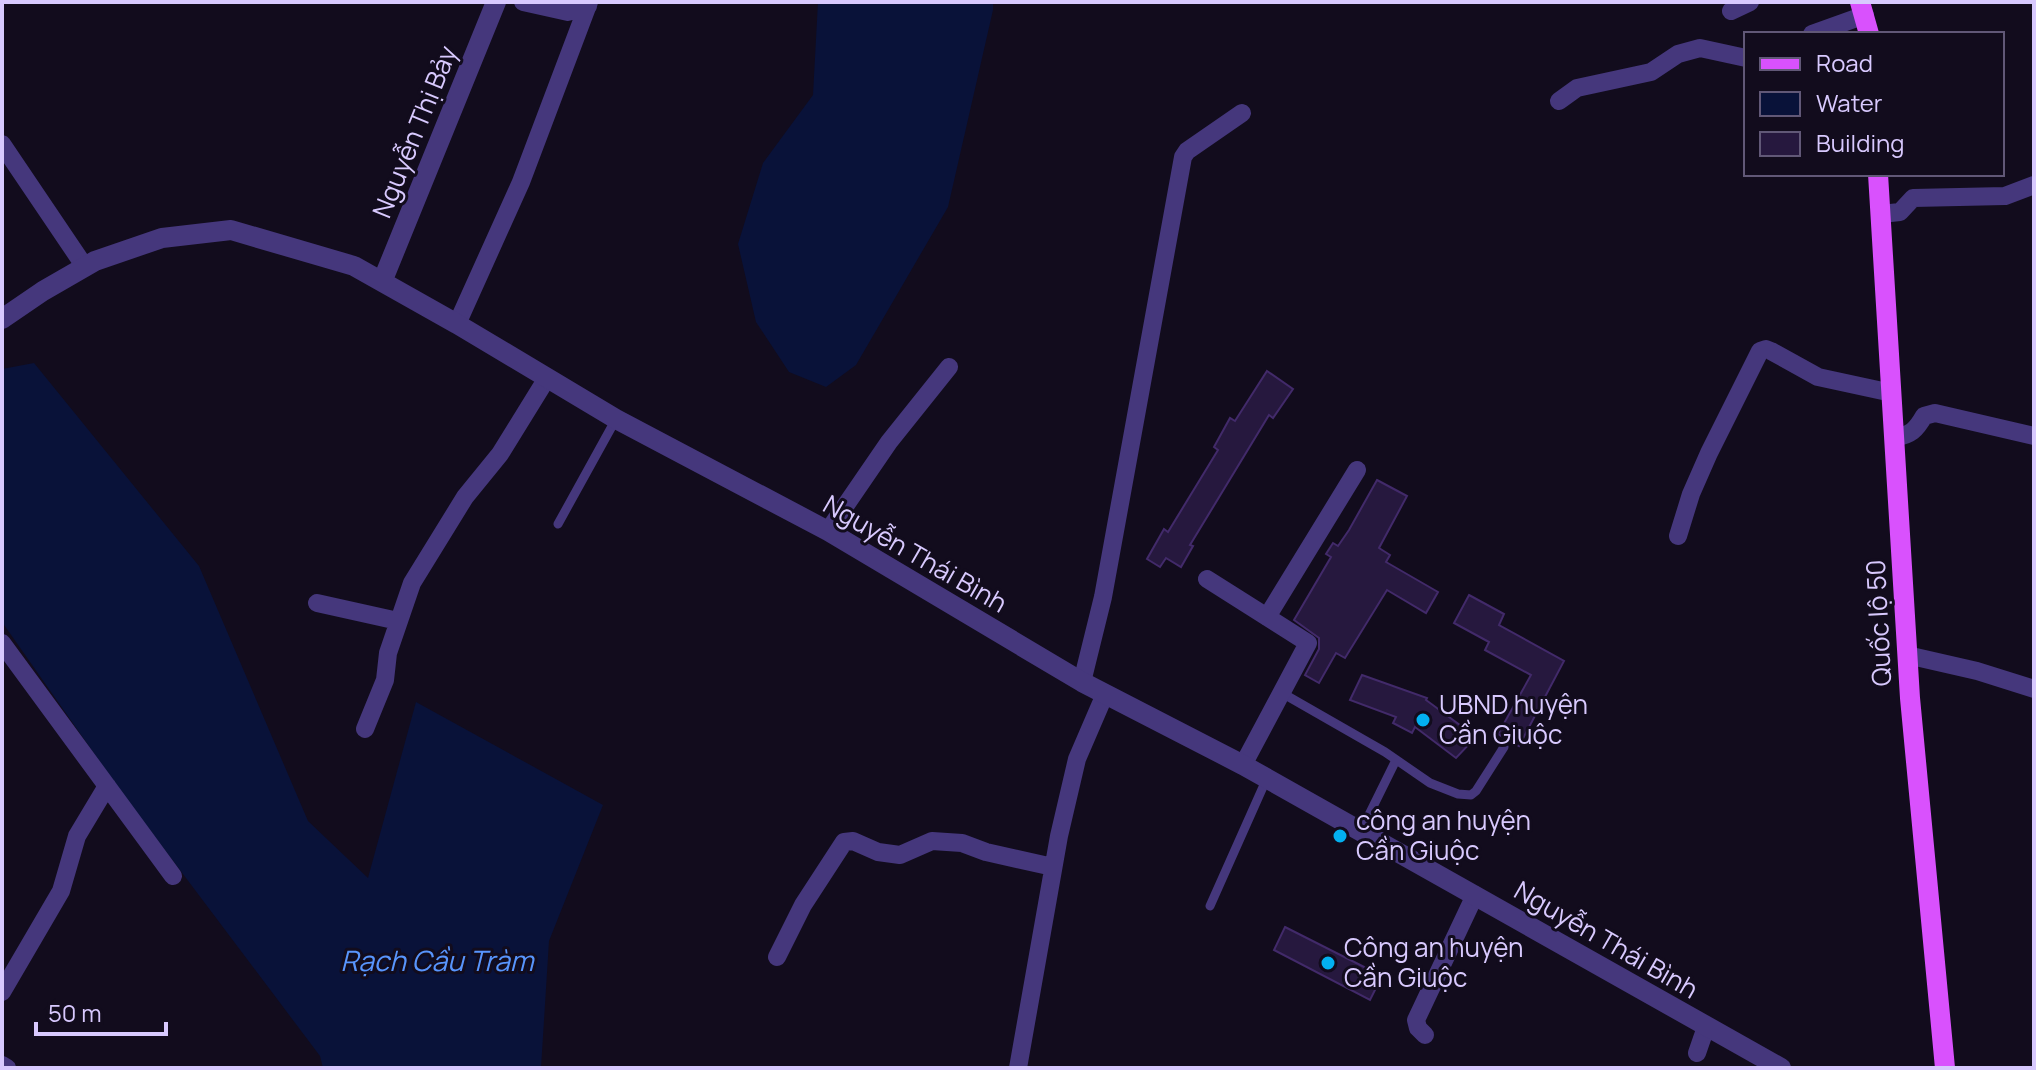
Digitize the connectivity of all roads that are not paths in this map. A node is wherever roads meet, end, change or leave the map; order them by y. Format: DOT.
graph roads {
  1 [pos="496,2"];
  2 [pos="523,2"];
  3 [pos="1750,2"];
  4 [pos="588,4"];
  5 [pos="1731,11"];
  6 [pos="1865,17"];
  7 [pos="1818,32"];
  8 [pos="1744,58"];
  9 [pos="1559,101"];
  10 [pos="1242,113"];
  11 [pos="2,144"];
  12 [pos="1878,176"];
  13 [pos="2034,185"];
  14 [pos="1881,214"];
  15 [pos="85,267"];
  16 [pos="382,282"];
  17 [pos="2,319"];
  18 [pos="457,324"];
  19 [pos="949,367"];
  20 [pos="547,378"];
  21 [pos="1892,393"];
  22 [pos="616,419"];
  23 [pos="2034,436"];
  24 [pos="1894,438"];
  25 [pos="1357,470"];
  26 [pos="558,524"];
  27 [pos="828,531"];
  28 [pos="1678,536"];
  29 [pos="1207,579"];
  30 [pos="317,603"];
  31 [pos="1267,617"];
  32 [pos="398,621"];
  33 [pos="2,643"];
  34 [pos="1907,655"];
  35 [pos="1082,682"];
  36 [pos="2034,689"];
  37 [pos="1282,693"];
  38 [pos="1105,694"];
  39 [pos="365,729"];
  40 [pos="1504,747"];
  41 [pos="1396,760"];
  42 [pos="1243,765"];
  43 [pos="1267,778"];
  44 [pos="107,786"];
  45 [pos="1361,831"];
  46 [pos="1053,867"];
  47 [pos="173,876"];
  48 [pos="1475,895"];
  49 [pos="1210,906"];
  50 [pos="777,957"];
  51 [pos="2,992"];
  52 [pos="1706,1027"];
  53 [pos="1425,1035"];
  54 [pos="1695,1060"];
  55 [pos="2,1065"];
  56 [pos="7,1068"];
  57 [pos="1018,1068"];
  58 [pos="1781,1068"];
  59 [pos="1945,1068"];
  1 -- 16 [label="street, Nguyễn Thị Bảy"];
  2 -- 4 [label="street"];
  3 -- 5 [label="street"];
  4 -- 18 [label="street"];
  6 -- 7 [label="street"];
  8 -- 9 [label="street"];
  10 -- 35 [label="street"];
  11 -- 15 [label="street"];
  12 -- 14 [label="main road, Quốc lộ 50"];
  13 -- 14 [label="street"];
  14 -- 21 [label="main road, Quốc lộ 50"];
  15 -- 16 [label="street, Nguyễn Thái Bình"];
  15 -- 17 [label="street, Nguyễn Thái Bình"];
  16 -- 18 [label="street, Nguyễn Thái Bình"];
  18 -- 20 [label="street, Nguyễn Thái Bình"];
  19 -- 27 [label="street"];
  20 -- 22 [label="street, Nguyễn Thái Bình"];
  20 -- 32 [label="street"];
  21 -- 24 [label="main road, Quốc lộ 50"];
  21 -- 28 [label="street"];
  22 -- 26 [label="lane"];
  22 -- 27 [label="street, Nguyễn Thái Bình"];
  23 -- 24 [label="street"];
  24 -- 34 [label="main road, Quốc lộ 50"];
  25 -- 31 [label="street"];
  27 -- 35 [label="street, Nguyễn Thái Bình"];
  29 -- 31 [label="street"];
  30 -- 32 [label="street"];
  31 -- 37 [label="street"];
  32 -- 39 [label="street"];
  33 -- 44 [label="street"];
  34 -- 36 [label="street"];
  34 -- 59 [label="main road, Quốc lộ 50"];
  35 -- 38 [label="street, Nguyễn Thái Bình"];
  37 -- 41 [label="lane"];
  37 -- 42 [label="street"];
  38 -- 42 [label="street, Nguyễn Thái Bình"];
  38 -- 46 [label="street"];
  40 -- 41 [label="lane"];
  41 -- 45 [label="lane"];
  42 -- 43 [label="street, Nguyễn Thái Bình"];
  43 -- 45 [label="street, Nguyễn Thái Bình"];
  43 -- 49 [label="lane"];
  44 -- 47 [label="street"];
  44 -- 51 [label="street"];
  45 -- 48 [label="street, Nguyễn Thái Bình"];
  46 -- 50 [label="street"];
  46 -- 57 [label="street"];
  48 -- 52 [label="street, Nguyễn Thái Bình"];
  48 -- 53 [label="street"];
  52 -- 54 [label="street"];
  52 -- 58 [label="street, Nguyễn Thái Bình"];
  55 -- 56 [label="street"];
}
